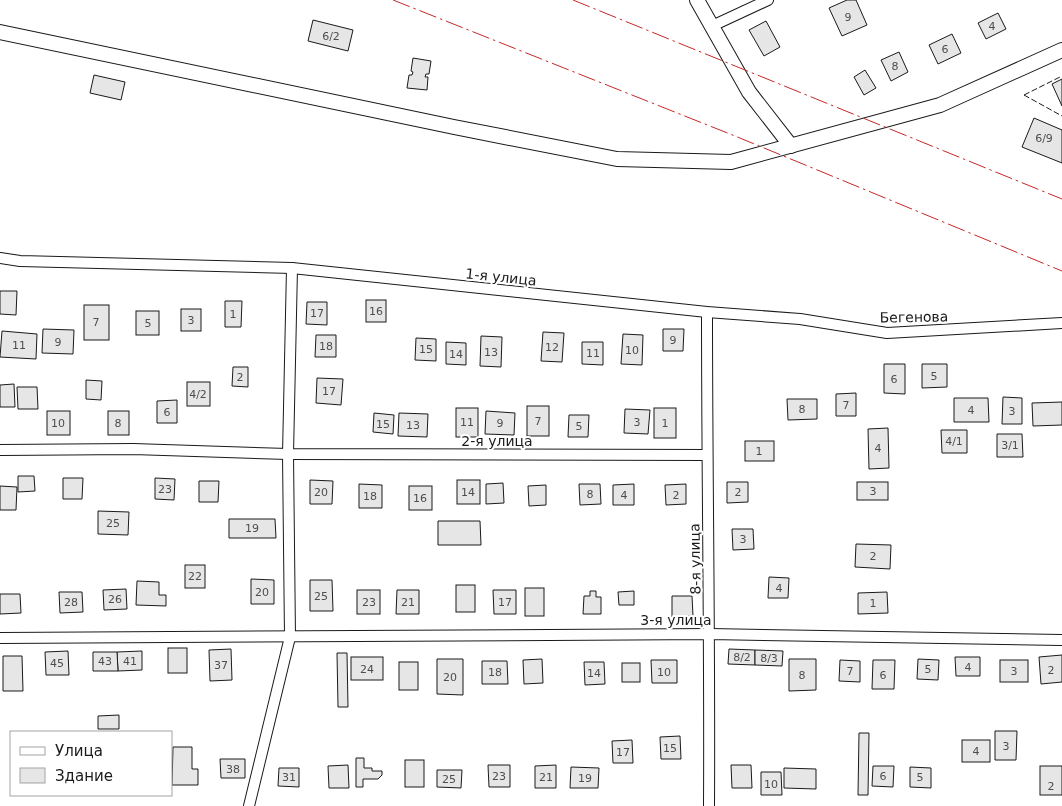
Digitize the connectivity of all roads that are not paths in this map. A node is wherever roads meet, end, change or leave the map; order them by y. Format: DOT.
graph roads {
  1 [pos="698,0"];
  2 [pos="768,0"];
  3 [pos="712,26"];
  4 [pos="0,32"];
  5 [pos="1062,50"];
  6 [pos="791,146"];
  7 [pos="0,258"];
  8 [pos="292,268"];
  9 [pos="707,312"];
  10 [pos="1062,323"];
  11 [pos="0,450"];
  12 [pos="288,454"];
  13 [pos="707,455"];
  14 [pos="710,634"];
  15 [pos="290,636"];
  16 [pos="0,638"];
  17 [pos="1062,640"];
  18 [pos="249,806"];
  19 [pos="709,806"];
  1 -- 3 [label="main road"];
  2 -- 3 [label="street"];
  3 -- 6 [label="main road"];
  4 -- 6 [label="main road"];
  5 -- 6 [label="main road"];
  7 -- 8 [label="street, 1-я улица"];
  8 -- 9 [label="street, 1-я улица"];
  8 -- 12 [label="street"];
  9 -- 10 [label="street, Бегенова"];
  9 -- 13 [label="street, 8-я улица"];
  11 -- 12 [label="street, 2-я улица"];
  12 -- 13 [label="street, 2-я улица"];
  12 -- 15 [label="street"];
  13 -- 14 [label="street, 8-я улица"];
  14 -- 15 [label="street, 3-я улица"];
  14 -- 17 [label="street, 3-я улица"];
  14 -- 19 [label="street, 8-я улица"];
  15 -- 16 [label="street, 3-я улица"];
  15 -- 18 [label="street"];
}
